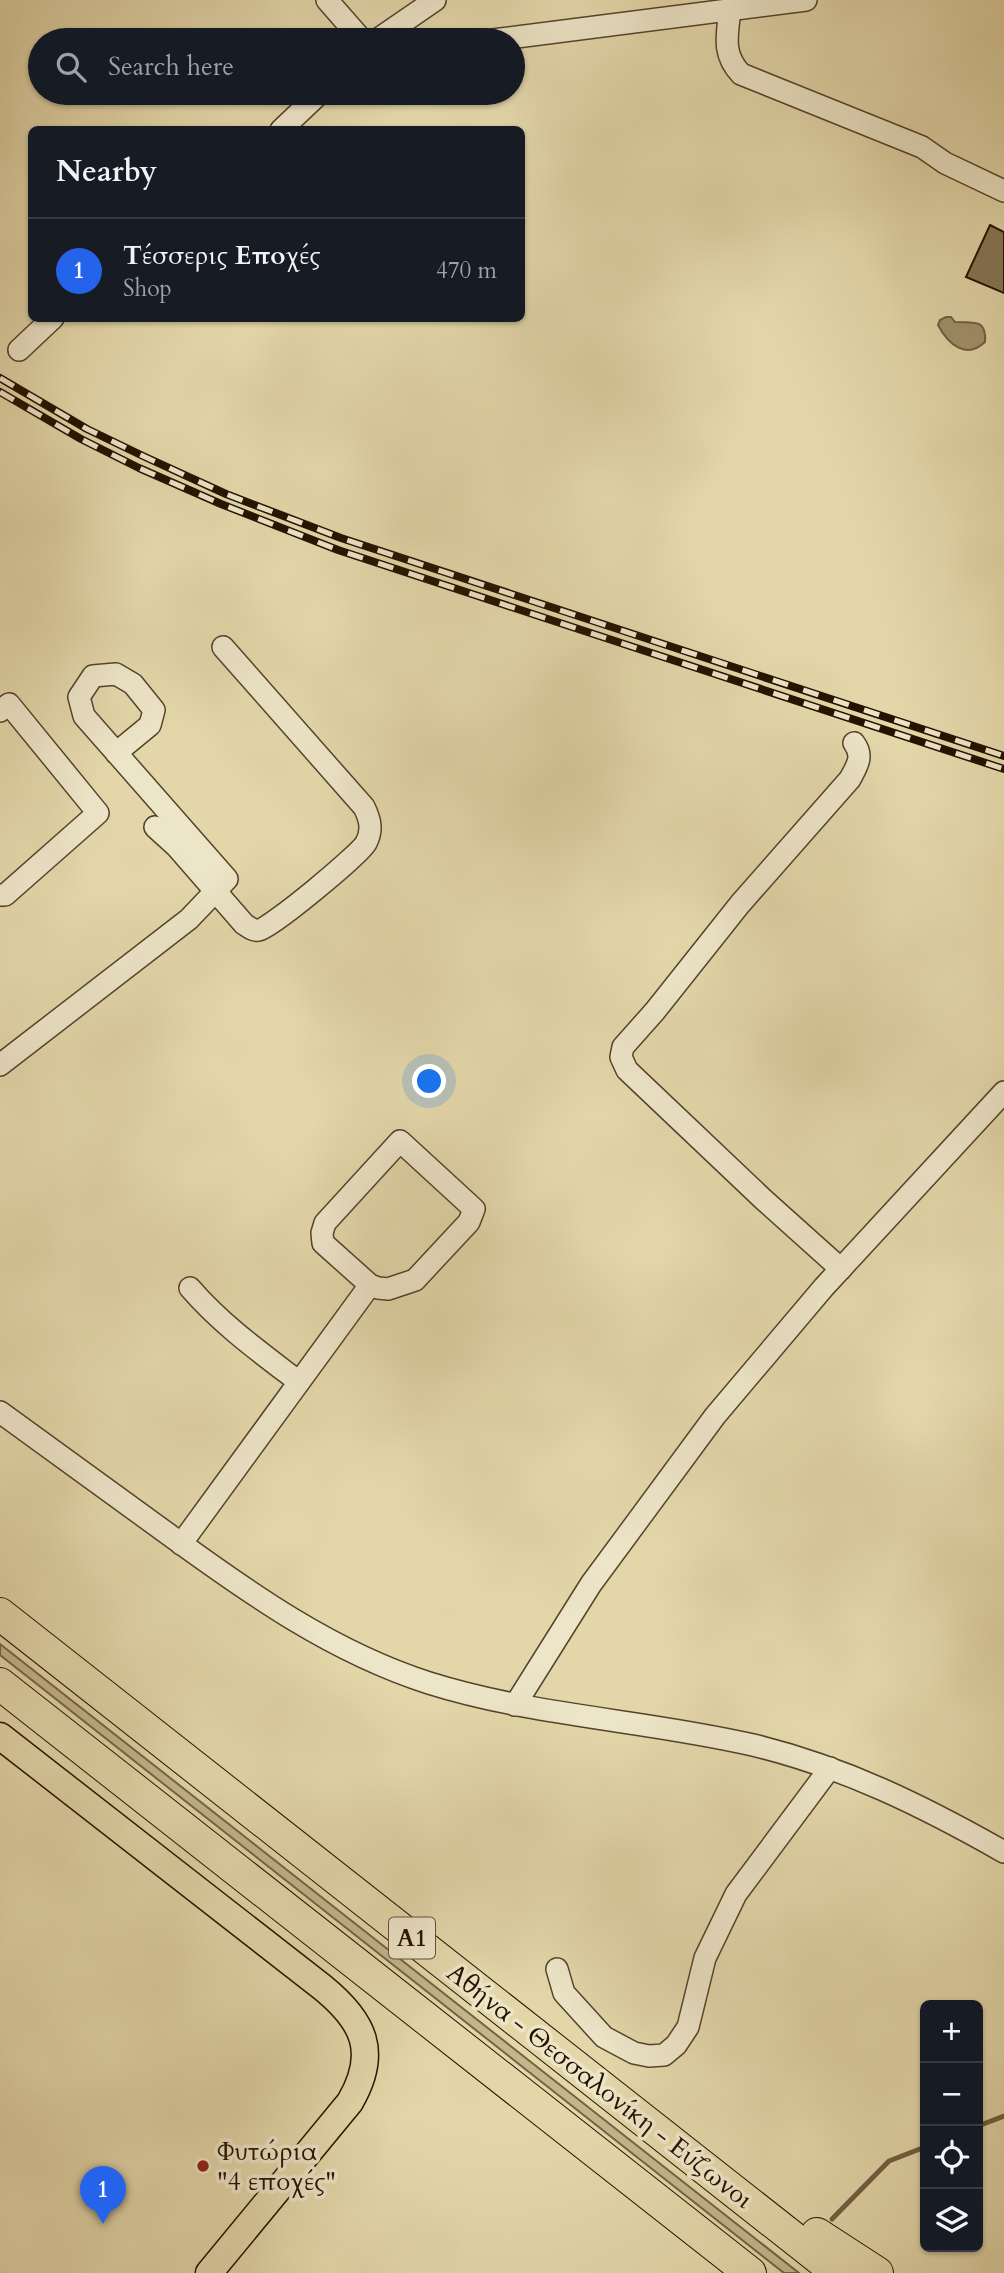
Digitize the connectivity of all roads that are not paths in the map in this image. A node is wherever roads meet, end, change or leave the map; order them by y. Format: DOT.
graph roads {
  1 [pos="327,0"];
  2 [pos="435,0"];
  3 [pos="806,0"];
  4 [pos="730,10"];
  5 [pos="352,28"];
  6 [pos="394,28"];
  7 [pos="525,36"];
  8 [pos="307,105"];
  9 [pos="285,126"];
  10 [pos="1004,191"];
  11 [pos="49,322"];
  12 [pos="19,350"];
  13 [pos="223,648"];
  14 [pos="0,711"];
  15 [pos="854,743"];
  16 [pos="116,753"];
  17 [pos="155,827"];
  18 [pos="214,892"];
  19 [pos="0,895"];
  20 [pos="0,1065"];
  21 [pos="1004,1092"];
  22 [pos="841,1269"];
  23 [pos="370,1285"];
  24 [pos="190,1288"];
  25 [pos="299,1382"];
  26 [pos="0,1412"];
  27 [pos="181,1544"];
  28 [pos="0,1614"];
  29 [pos="0,1684"];
  30 [pos="515,1705"];
  31 [pos="0,1736"];
  32 [pos="830,1768"];
  33 [pos="1004,1852"];
  34 [pos="556,1969"];
  35 [pos="655,2129"];
  36 [pos="618,2169"];
  37 [pos="209,2273"];
  38 [pos="729,2273"];
  39 [pos="750,2273"];
  40 [pos="838,2273"];
  41 [pos="877,2273"];
  1 -- 5 [label="street"];
  2 -- 6 [label="street"];
  3 -- 4 [label="street"];
  4 -- 7 [label="street"];
  4 -- 10 [label="street"];
  8 -- 9 [label="street"];
  11 -- 12 [label="street"];
  13 -- 18 [label="street"];
  14 -- 19 [label="street"];
  15 -- 22 [label="street"];
  16 -- 18 [label="street"];
  17 -- 18 [label="street"];
  18 -- 20 [label="street"];
  21 -- 22 [label="street"];
  22 -- 30 [label="street"];
  23 -- 23 [label="street"];
  23 -- 25 [label="street"];
  24 -- 25 [label="street"];
  25 -- 27 [label="street"];
  26 -- 27 [label="street"];
  27 -- 30 [label="street"];
  28 -- 35 [label="highway, Αθήνα - Θεσσαλονίκη - Εύζωνοι / Α1"];
  29 -- 36 [label="highway, Αθήνα - Θεσσαλονίκη - Εύζωνοι / Α1"];
  30 -- 32 [label="street"];
  31 -- 37 [label="main road"];
  32 -- 33 [label="street"];
  32 -- 34 [label="street"];
  35 -- 40 [label="highway, Αθήνα - Θεσσαλονίκη - Εύζωνοι / Α1"];
  35 -- 41 [label="highway"];
  36 -- 38 [label="highway"];
  36 -- 39 [label="highway, Αθήνα - Θεσσαλονίκη - Εύζωνοι / Α1"];
}
